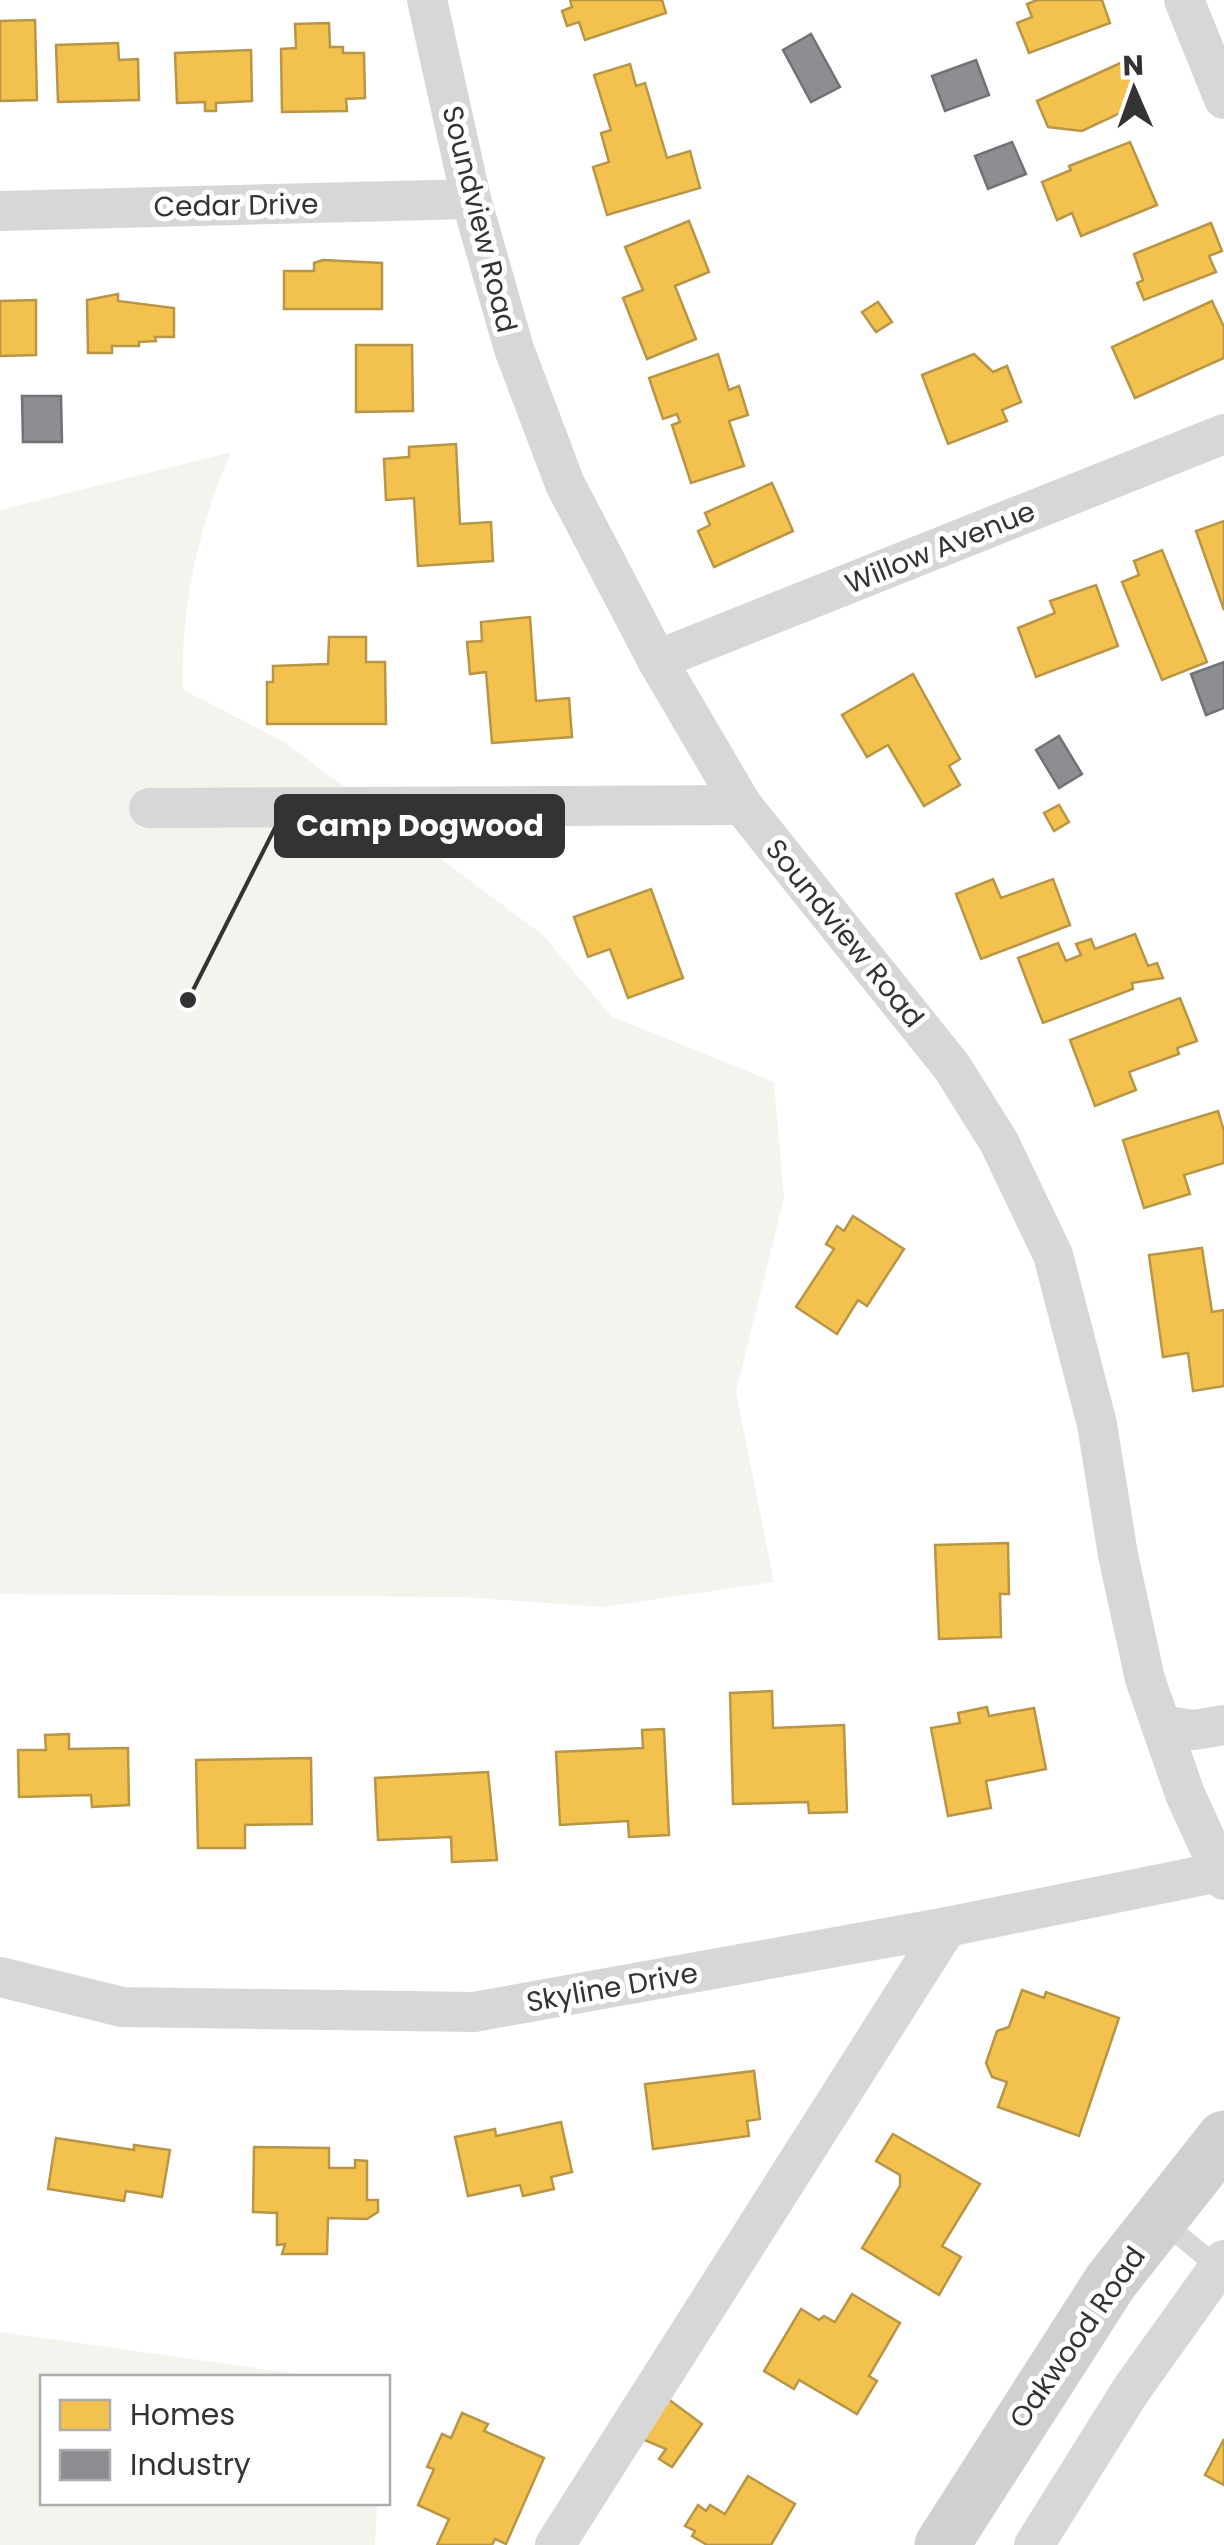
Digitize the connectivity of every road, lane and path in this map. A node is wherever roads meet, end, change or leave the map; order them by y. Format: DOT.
graph roads {
  1 [pos="426,0"];
  2 [pos="1184,0"];
  3 [pos="1224,99"];
  4 [pos="471,199"];
  5 [pos="0,211"];
  6 [pos="1224,434"];
  7 [pos="657,660"];
  8 [pos="742,805"];
  9 [pos="149,808"];
  10 [pos="1224,1725"];
  11 [pos="1161,1726"];
  12 [pos="1223,1875"];
  13 [pos="946,1927"];
  14 [pos="0,1977"];
  15 [pos="1224,2138"];
  16 [pos="1160,2220"];
  17 [pos="1221,2264"];
  18 [pos="556,2545"];
  19 [pos="942,2545"];
  20 [pos="1034,2545"];
  1 -- 4 [label="street, Soundview Road"];
  2 -- 3 [label="street"];
  4 -- 5 [label="street, Cedar Drive"];
  4 -- 7 [label="street, Soundview Road"];
  6 -- 7 [label="street, Willow Avenue"];
  7 -- 8 [label="street, Soundview Road"];
  8 -- 9 [label="street"];
  8 -- 11 [label="street, Soundview Road"];
  10 -- 11 [label="street"];
  11 -- 12 [label="street, Soundview Road"];
  12 -- 13 [label="street, Skyline Drive"];
  13 -- 14 [label="street, Skyline Drive"];
  13 -- 18 [label="street"];
  15 -- 16 [label="main road, Oakwood Road"];
  16 -- 17 [label="lane"];
  16 -- 19 [label="main road, Oakwood Road"];
  17 -- 20 [label="street"];
}
